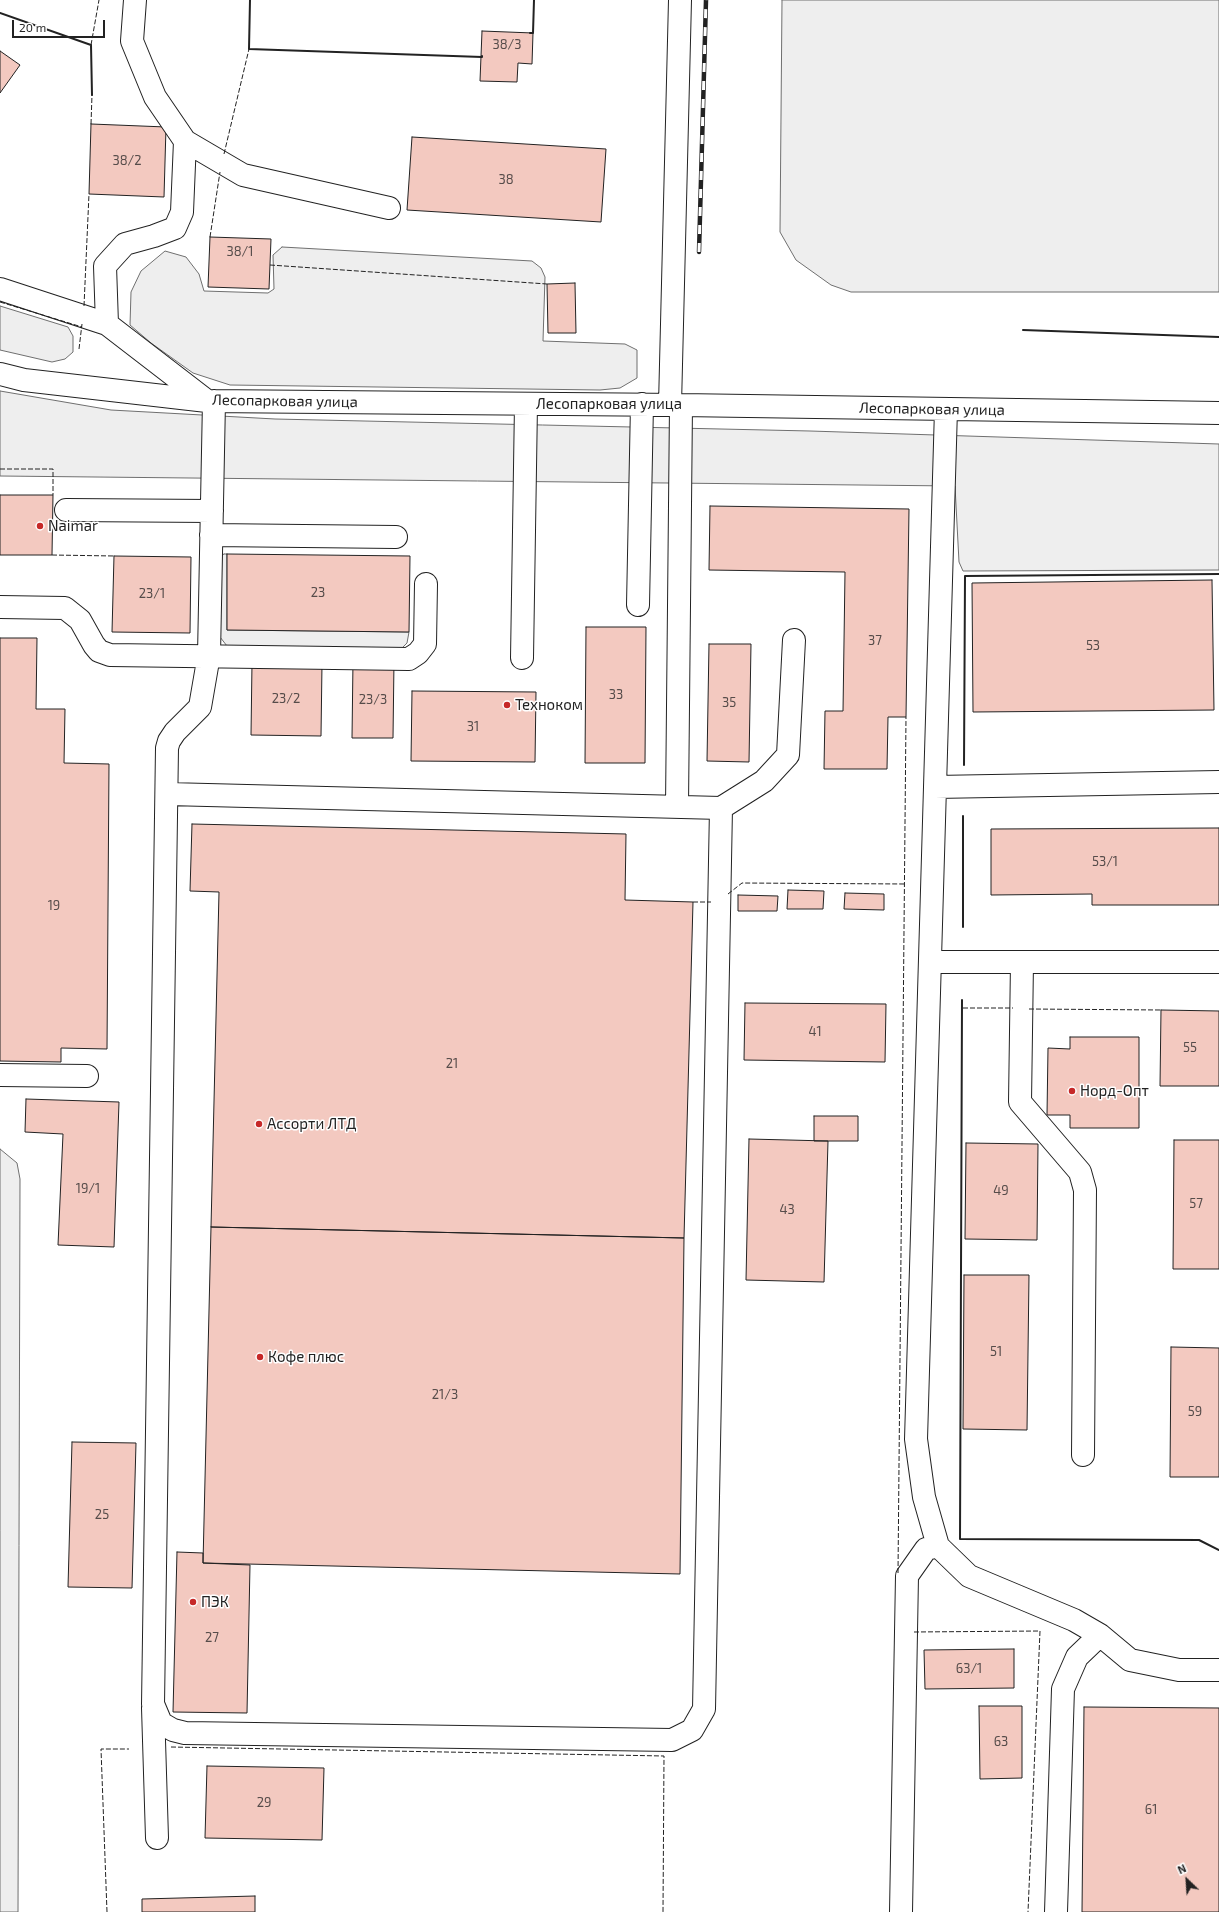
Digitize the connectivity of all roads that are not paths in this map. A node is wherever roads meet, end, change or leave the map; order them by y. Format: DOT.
graph roads {
  1 [pos="135,0"];
  2 [pos="680,0"];
  3 [pos="186,141"];
  4 [pos="389,208"];
  5 [pos="0,289"];
  6 [pos="108,324"];
  7 [pos="0,374"];
  8 [pos="210,401"];
  9 [pos="526,404"];
  10 [pos="642,404"];
  11 [pos="675,405"];
  12 [pos="946,409"];
  13 [pos="1219,413"];
  14 [pos="66,510"];
  15 [pos="212,511"];
  16 [pos="211,535"];
  17 [pos="396,537"];
  18 [pos="426,584"];
  19 [pos="638,605"];
  20 [pos="0,608"];
  21 [pos="794,640"];
  22 [pos="209,655"];
  23 [pos="522,658"];
  24 [pos="1219,782"];
  25 [pos="935,787"];
  26 [pos="168,794"];
  27 [pos="677,806"];
  28 [pos="721,808"];
  29 [pos="930,962"];
  30 [pos="1022,962"];
  31 [pos="1219,962"];
  32 [pos="0,1075"];
  33 [pos="87,1076"];
  34 [pos="1083,1454"];
  35 [pos="938,1546"];
  36 [pos="1100,1635"];
  37 [pos="1219,1670"];
  38 [pos="153,1704"];
  39 [pos="156,1838"];
  40 [pos="901,1912"];
  41 [pos="1056,1912"];
  1 -- 3 [label="street"];
  2 -- 11 [label="street"];
  3 -- 4 [label="street"];
  3 -- 6 [label="street"];
  5 -- 6 [label="street"];
  6 -- 8 [label="street"];
  7 -- 8 [label="street, Лесопарковая улица"];
  8 -- 9 [label="street, Лесопарковая улица"];
  8 -- 15 [label="street"];
  9 -- 10 [label="street, Лесопарковая улица"];
  9 -- 23 [label="street"];
  10 -- 11 [label="street, Лесопарковая улица"];
  10 -- 19 [label="street"];
  11 -- 12 [label="street, Лесопарковая улица"];
  11 -- 27 [label="street"];
  12 -- 13 [label="street, Лесопарковая улица"];
  12 -- 25 [label="street"];
  14 -- 15 [label="street"];
  15 -- 16 [label="street"];
  16 -- 17 [label="street"];
  16 -- 22 [label="street"];
  18 -- 22 [label="street"];
  20 -- 22 [label="street"];
  21 -- 28 [label="street"];
  22 -- 26 [label="street"];
  24 -- 25 [label="street"];
  25 -- 29 [label="street"];
  26 -- 27 [label="street"];
  26 -- 38 [label="street"];
  27 -- 28 [label="street"];
  28 -- 38 [label="street"];
  29 -- 30 [label="street"];
  29 -- 35 [label="street"];
  30 -- 31 [label="street"];
  30 -- 34 [label="street"];
  32 -- 33 [label="street"];
  35 -- 36 [label="street"];
  35 -- 40 [label="street"];
  36 -- 37 [label="street"];
  36 -- 41 [label="street"];
  38 -- 39 [label="street"];
}
